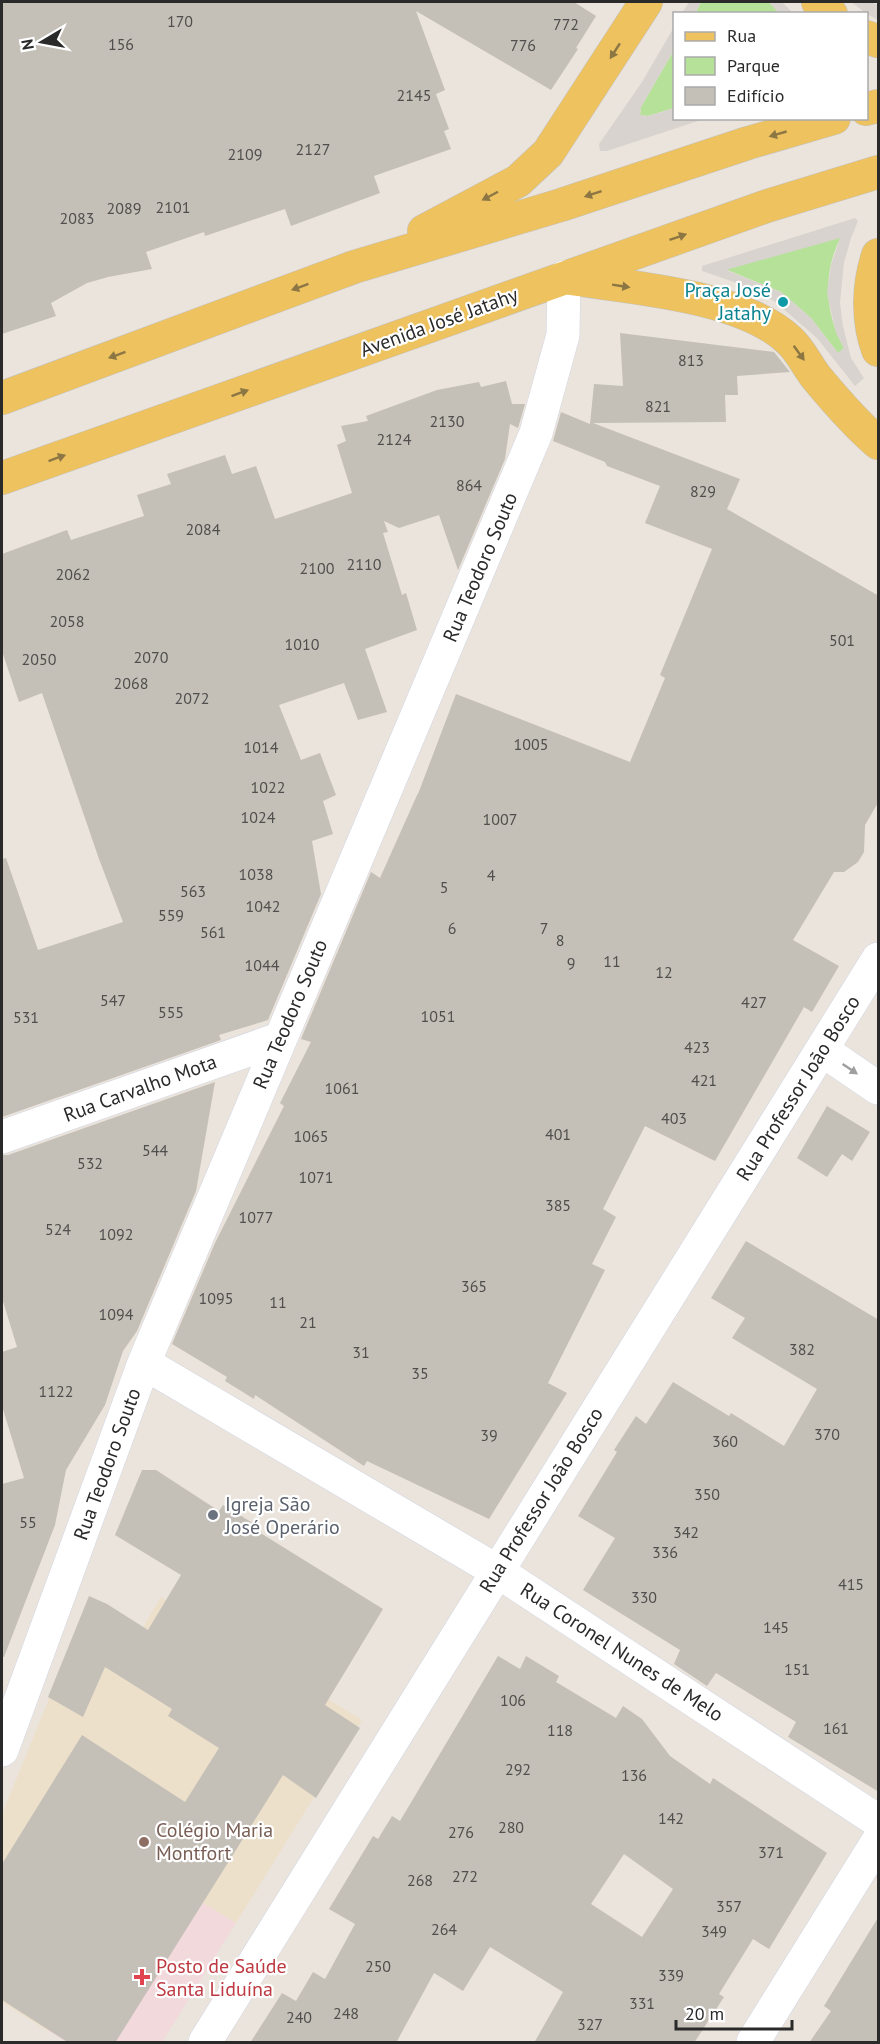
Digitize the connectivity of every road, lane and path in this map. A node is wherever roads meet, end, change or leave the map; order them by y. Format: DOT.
graph roads {
  1 [pos="646,2"];
  2 [pos="827,120"];
  3 [pos="879,172"];
  4 [pos="879,255"];
  5 [pos="354,267"];
  6 [pos="564,277"];
  7 [pos="879,350"];
  8 [pos="2,398"];
  9 [pos="879,443"];
  10 [pos="2,478"];
  11 [pos="879,959"];
  12 [pos="279,1039"];
  13 [pos="822,1050"];
  14 [pos="879,1088"];
  15 [pos="2,1137"];
  16 [pos="144,1363"];
  17 [pos="497,1571"];
  18 [pos="2,1750"];
  19 [pos="879,1821"];
  20 [pos="879,1841"];
  21 [pos="206,2043"];
  22 [pos="753,2043"];
  1 -- 5 [label="main road, one-way"];
  2 -- 5 [label="main road, one-way"];
  6 -- 3 [label="main road, Avenida José Jatahy, one-way"];
  4 -- 7 [label="main road"];
  5 -- 8 [label="main road, one-way"];
  6 -- 9 [label="main road, one-way"];
  10 -- 6 [label="main road, Avenida José Jatahy, one-way"];
  6 -- 12 [label="street, Rua Teodoro Souto"];
  11 -- 13 [label="street, Rua Professor João Bosco"];
  12 -- 15 [label="street, Rua Carvalho Mota"];
  12 -- 16 [label="street, Rua Teodoro Souto"];
  13 -- 14 [label="street, one-way"];
  13 -- 17 [label="street, Rua Professor João Bosco"];
  16 -- 17 [label="street, Rua Coronel Nunes de Melo"];
  16 -- 18 [label="street, Rua Teodoro Souto"];
  17 -- 19 [label="street, Rua Coronel Nunes de Melo"];
  17 -- 21 [label="street, Rua Professor João Bosco"];
  20 -- 22 [label="street"];
}
